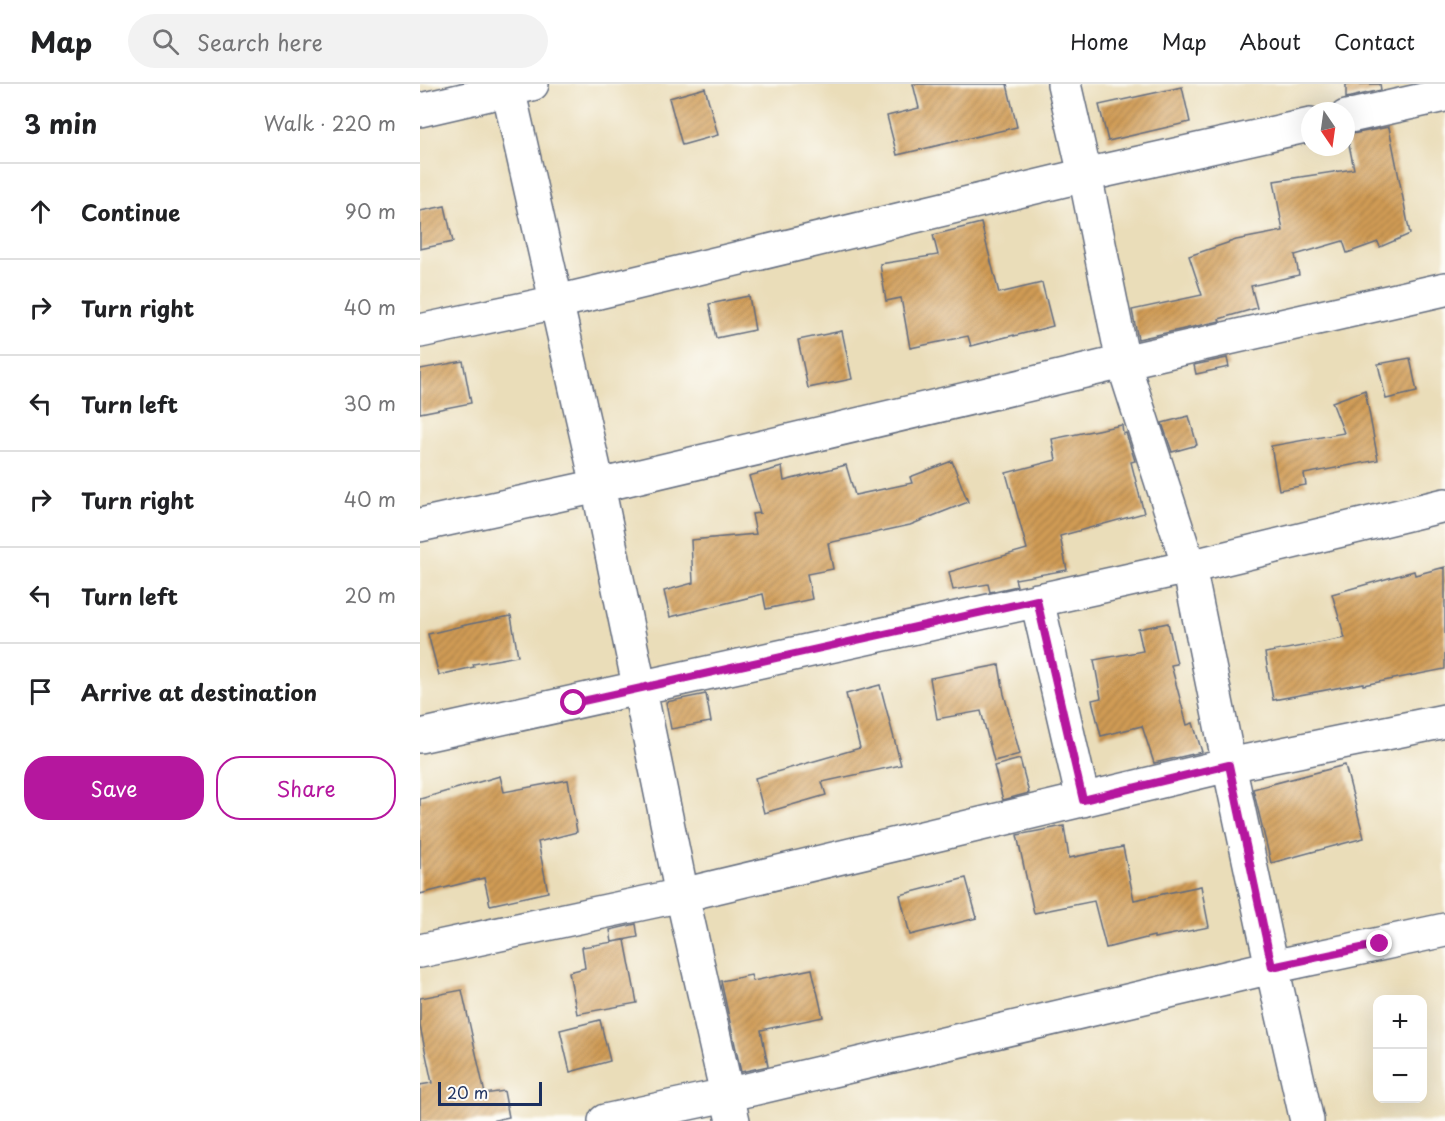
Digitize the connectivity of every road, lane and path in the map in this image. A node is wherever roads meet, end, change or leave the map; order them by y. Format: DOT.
graph roads {
  1 [pos="1064,84"];
  2 [pos="516,86"];
  3 [pos="1445,95"];
  4 [pos="420,110"];
  5 [pos="1355,115"];
  6 [pos="1301,127"];
  7 [pos="1085,175"];
  8 [pos="1445,289"];
  9 [pos="557,302"];
  10 [pos="420,331"];
  11 [pos="1123,362"];
  12 [pos="598,486"];
  13 [pos="1445,505"];
  14 [pos="420,525"];
  15 [pos="1189,567"];
  16 [pos="1037,600"];
  17 [pos="640,689"];
  18 [pos="1445,721"];
  19 [pos="420,736"];
  20 [pos="1229,765"];
  21 [pos="1083,800"];
  22 [pos="682,895"];
  23 [pos="1445,930"];
  24 [pos="420,951"];
  25 [pos="1272,967"];
  26 [pos="730,1108"];
  27 [pos="605,1121"];
  28 [pos="1307,1121"];
  1 -- 7 [label="street"];
  2 -- 4 [label="street"];
  2 -- 9 [label="street"];
  3 -- 5 [label="street"];
  6 -- 7 [label="street"];
  7 -- 9 [label="street"];
  7 -- 11 [label="street"];
  8 -- 11 [label="street"];
  9 -- 10 [label="street"];
  9 -- 12 [label="street"];
  11 -- 12 [label="street"];
  11 -- 15 [label="street"];
  12 -- 14 [label="street"];
  12 -- 17 [label="street"];
  13 -- 15 [label="street"];
  15 -- 16 [label="street"];
  15 -- 20 [label="street"];
  16 -- 17 [label="street"];
  16 -- 21 [label="street"];
  17 -- 19 [label="street"];
  17 -- 22 [label="street"];
  18 -- 20 [label="street"];
  20 -- 21 [label="street"];
  20 -- 25 [label="street"];
  21 -- 22 [label="street"];
  22 -- 24 [label="street"];
  22 -- 26 [label="street"];
  23 -- 25 [label="street"];
  25 -- 26 [label="street"];
  25 -- 28 [label="street"];
  26 -- 27 [label="street"];
}
